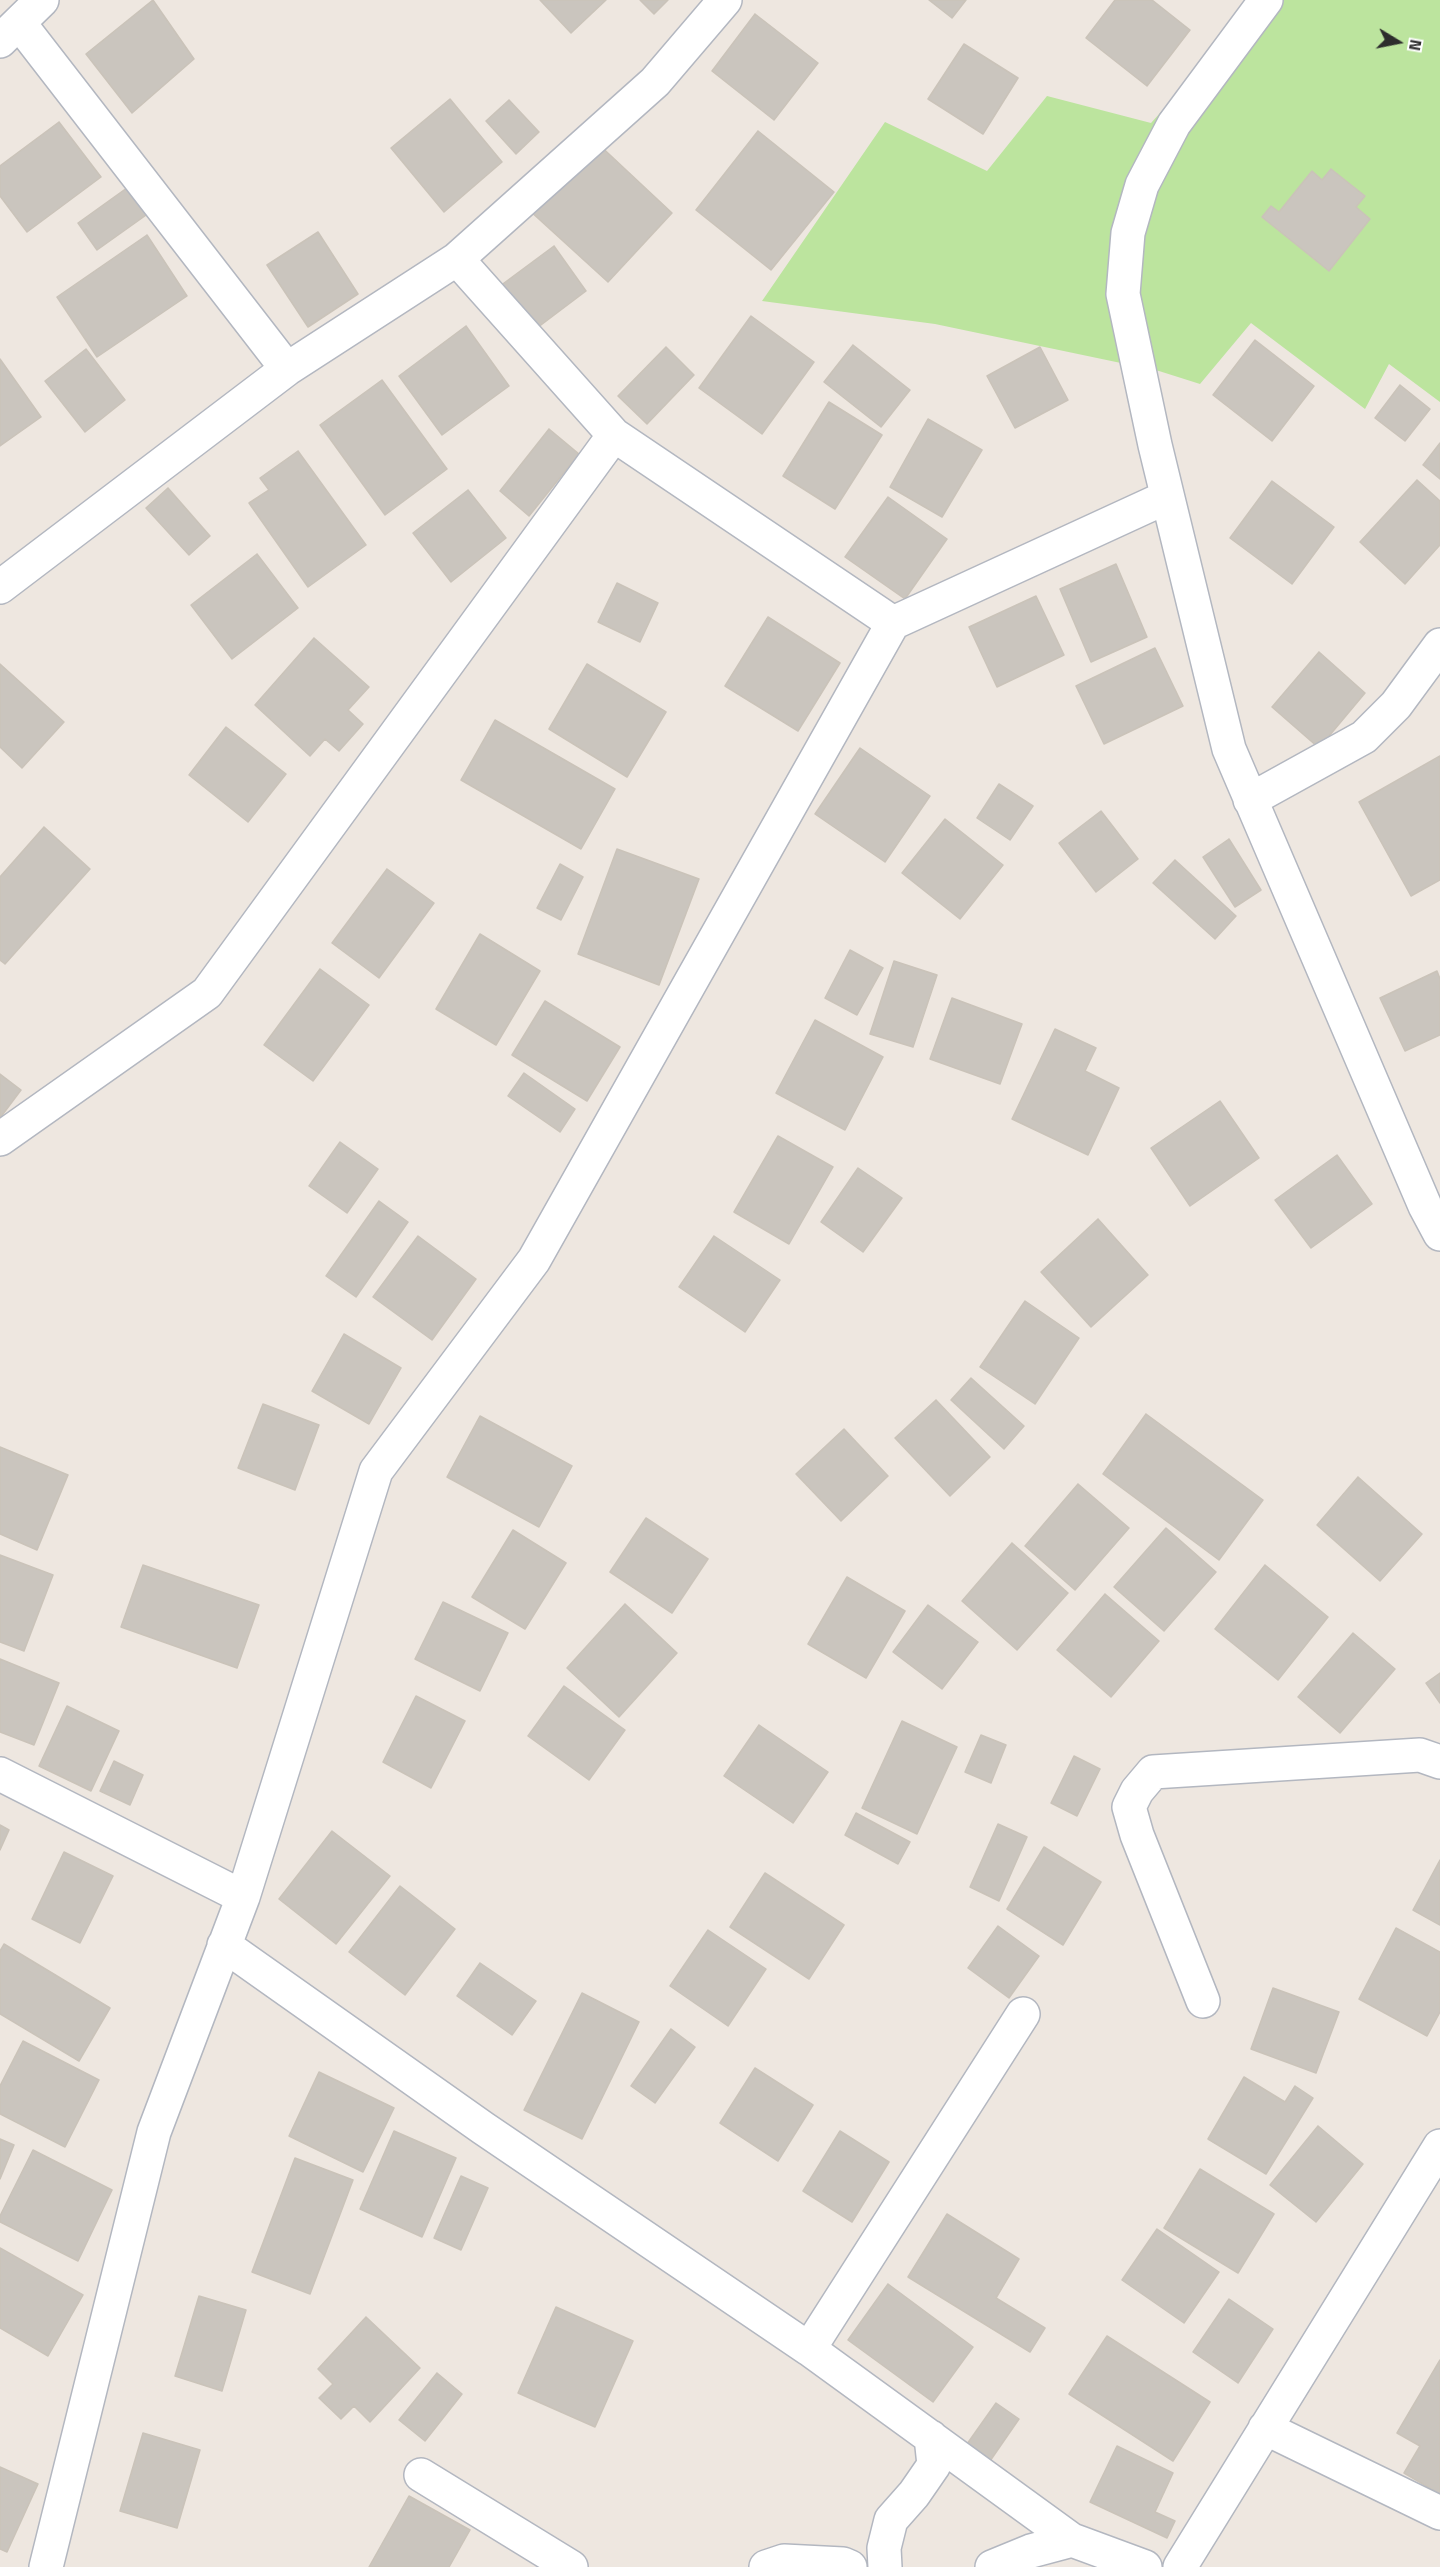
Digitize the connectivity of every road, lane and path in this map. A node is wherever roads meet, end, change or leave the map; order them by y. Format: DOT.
graph roads {
  1 [pos="42,0"];
  2 [pos="725,0"];
  3 [pos="1266,0"];
  4 [pos="10,32"];
  5 [pos="457,259"];
  6 [pos="286,369"];
  7 [pos="614,435"];
  8 [pos="1167,497"];
  9 [pos="0,587"];
  10 [pos="893,624"];
  11 [pos="1440,645"];
  12 [pos="1250,800"];
  13 [pos="0,1139"];
  14 [pos="1440,1234"];
  15 [pos="1440,1762"];
  16 [pos="0,1774"];
  17 [pos="243,1897"];
  18 [pos="224,1945"];
  19 [pos="1203,2001"];
  20 [pos="1023,2014"];
  21 [pos="1440,2146"];
  22 [pos="809,2349"];
  23 [pos="1265,2428"];
  24 [pos="931,2437"];
  25 [pos="421,2475"];
  26 [pos="1440,2513"];
  27 [pos="1072,2540"];
  28 [pos="46,2567"];
  29 [pos="571,2567"];
  30 [pos="766,2567"];
  31 [pos="850,2567"];
  32 [pos="885,2567"];
  33 [pos="992,2567"];
  34 [pos="1145,2567"];
  35 [pos="1180,2567"];
  1 -- 4 [label="street"];
  2 -- 5 [label="street"];
  3 -- 8 [label="street"];
  4 -- 6 [label="street"];
  5 -- 6 [label="street"];
  5 -- 7 [label="street"];
  6 -- 9 [label="street"];
  7 -- 10 [label="street"];
  7 -- 13 [label="street"];
  8 -- 10 [label="street"];
  8 -- 12 [label="street"];
  10 -- 17 [label="street"];
  11 -- 12 [label="street"];
  12 -- 14 [label="street"];
  15 -- 19 [label="street"];
  16 -- 17 [label="street"];
  17 -- 18 [label="street"];
  18 -- 22 [label="street"];
  18 -- 28 [label="street"];
  20 -- 22 [label="street"];
  21 -- 23 [label="street"];
  22 -- 24 [label="street"];
  23 -- 26 [label="street"];
  23 -- 35 [label="street"];
  24 -- 27 [label="street"];
  24 -- 32 [label="street"];
  25 -- 29 [label="street"];
  27 -- 33 [label="street"];
  27 -- 34 [label="street"];
  30 -- 31 [label="street"];
}
